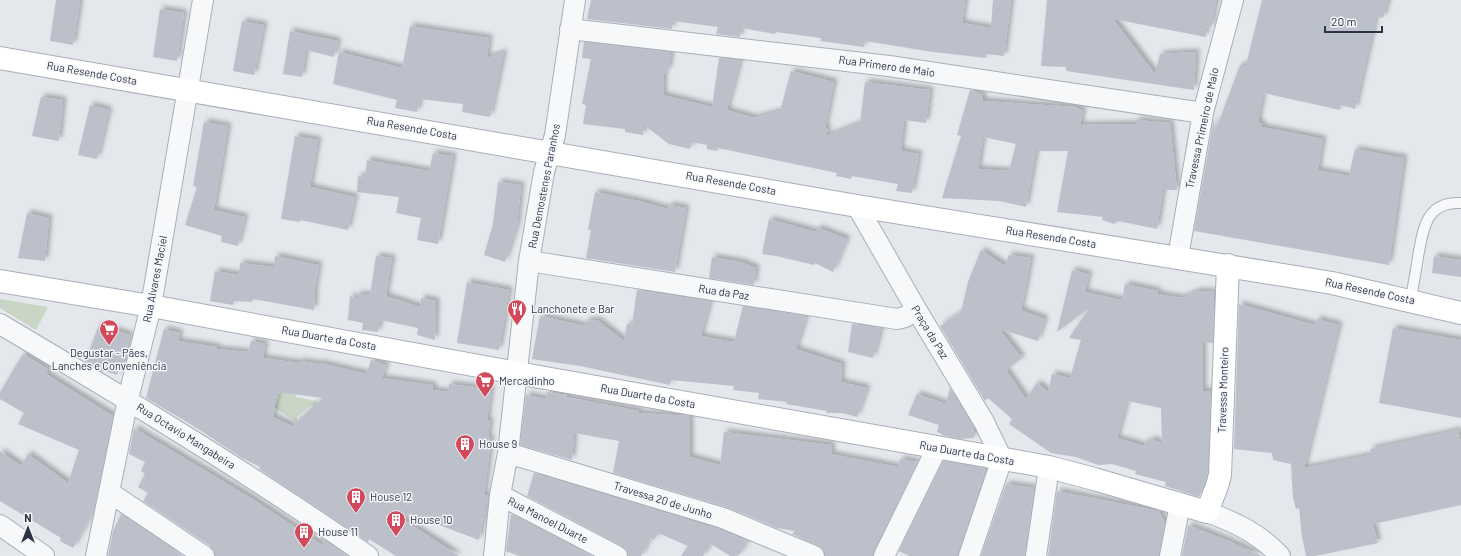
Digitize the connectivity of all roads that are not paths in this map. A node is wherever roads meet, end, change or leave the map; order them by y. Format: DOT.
graph roads {
  1 [pos="203,0"];
  2 [pos="575,0"];
  3 [pos="1233,0"];
  4 [pos="570,29"];
  5 [pos="0,58"];
  6 [pos="188,90"];
  7 [pos="1203,113"];
  8 [pos="550,151"];
  9 [pos="1461,203"];
  10 [pos="857,206"];
  11 [pos="1178,257"];
  12 [pos="529,261"];
  13 [pos="1228,265"];
  14 [pos="0,281"];
  15 [pos="1411,300"];
  16 [pos="152,306"];
  17 [pos="916,309"];
  18 [pos="1461,312"];
  19 [pos="0,324"];
  20 [pos="518,373"];
  21 [pos="128,399"];
  22 [pos="937,448"];
  23 [pos="508,453"];
  24 [pos="1002,459"];
  25 [pos="1049,467"];
  26 [pos="109,492"];
  27 [pos="500,495"];
  28 [pos="1180,504"];
  29 [pos="1207,512"];
  30 [pos="0,525"];
  31 [pos="810,555"];
  32 [pos="44,556"];
  33 [pos="96,556"];
  34 [pos="204,556"];
  35 [pos="368,556"];
  36 [pos="494,556"];
  37 [pos="617,556"];
  38 [pos="884,556"];
  39 [pos="969,556"];
  40 [pos="1036,556"];
  41 [pos="1170,556"];
  42 [pos="1280,556"];
  1 -- 6 [label="street, Rua Alvares Maciel"];
  2 -- 4 [label="street, Rua Demostenes Paranhos"];
  3 -- 7 [label="street, Travessa Primeiro de Maio"];
  4 -- 7 [label="street, Rua Primero de Maio"];
  4 -- 8 [label="street, Rua Demostenes Paranhos"];
  5 -- 6 [label="main road, Rua Resende Costa"];
  6 -- 8 [label="main road, Rua Resende Costa"];
  6 -- 16 [label="street, Rua Alvares Maciel"];
  7 -- 11 [label="street, Travessa Primeiro de Maio"];
  8 -- 10 [label="main road, Rua Resende Costa"];
  8 -- 12 [label="street, Rua Demostenes Paranhos"];
  9 -- 15 [label="lane"];
  10 -- 11 [label="main road, Rua Resende Costa"];
  10 -- 17 [label="street, Praça da Paz"];
  11 -- 13 [label="main road, Rua Resende Costa"];
  12 -- 17 [label="street, Rua da Paz"];
  12 -- 20 [label="street, Rua Demostenes Paranhos"];
  13 -- 15 [label="main road, Rua Resende Costa"];
  13 -- 29 [label="main road, Travessa Monteiro"];
  14 -- 16 [label="main road, Rua Duarte da Costa"];
  15 -- 18 [label="main road, Rua Resende Costa"];
  16 -- 20 [label="main road, Rua Duarte da Costa"];
  16 -- 21 [label="street, Rua Alvares Maciel"];
  17 -- 24 [label="street, Praça da Paz"];
  19 -- 21 [label="street, Rua Octavio Mangabeira"];
  20 -- 22 [label="main road, Rua Duarte da Costa"];
  20 -- 23 [label="street, Rua Demostenes Paranhos"];
  21 -- 26 [label="street, Rua Alvares Maciel"];
  21 -- 35 [label="street, Rua Octavio Mangabeira"];
  22 -- 24 [label="main road, Rua Duarte da Costa"];
  22 -- 38 [label="street"];
  23 -- 27 [label="street, Rua Demostenes Paranhos"];
  23 -- 31 [label="street, Travessa 20 de Junho"];
  24 -- 25 [label="main road, Rua Duarte da Costa"];
  24 -- 39 [label="street"];
  25 -- 28 [label="main road, Rua Duarte da Costa"];
  25 -- 40 [label="street"];
  26 -- 33 [label="street, Rua Alvares Maciel"];
  26 -- 34 [label="street"];
  27 -- 36 [label="street, Rua Demostenes Paranhos"];
  27 -- 37 [label="street, Rua Manoel Duarte"];
  28 -- 29 [label="main road, Rua Duarte da Costa"];
  28 -- 41 [label="street"];
  29 -- 42 [label="street, Rua Duarte da Costa"];
  30 -- 32 [label="street"];
}
